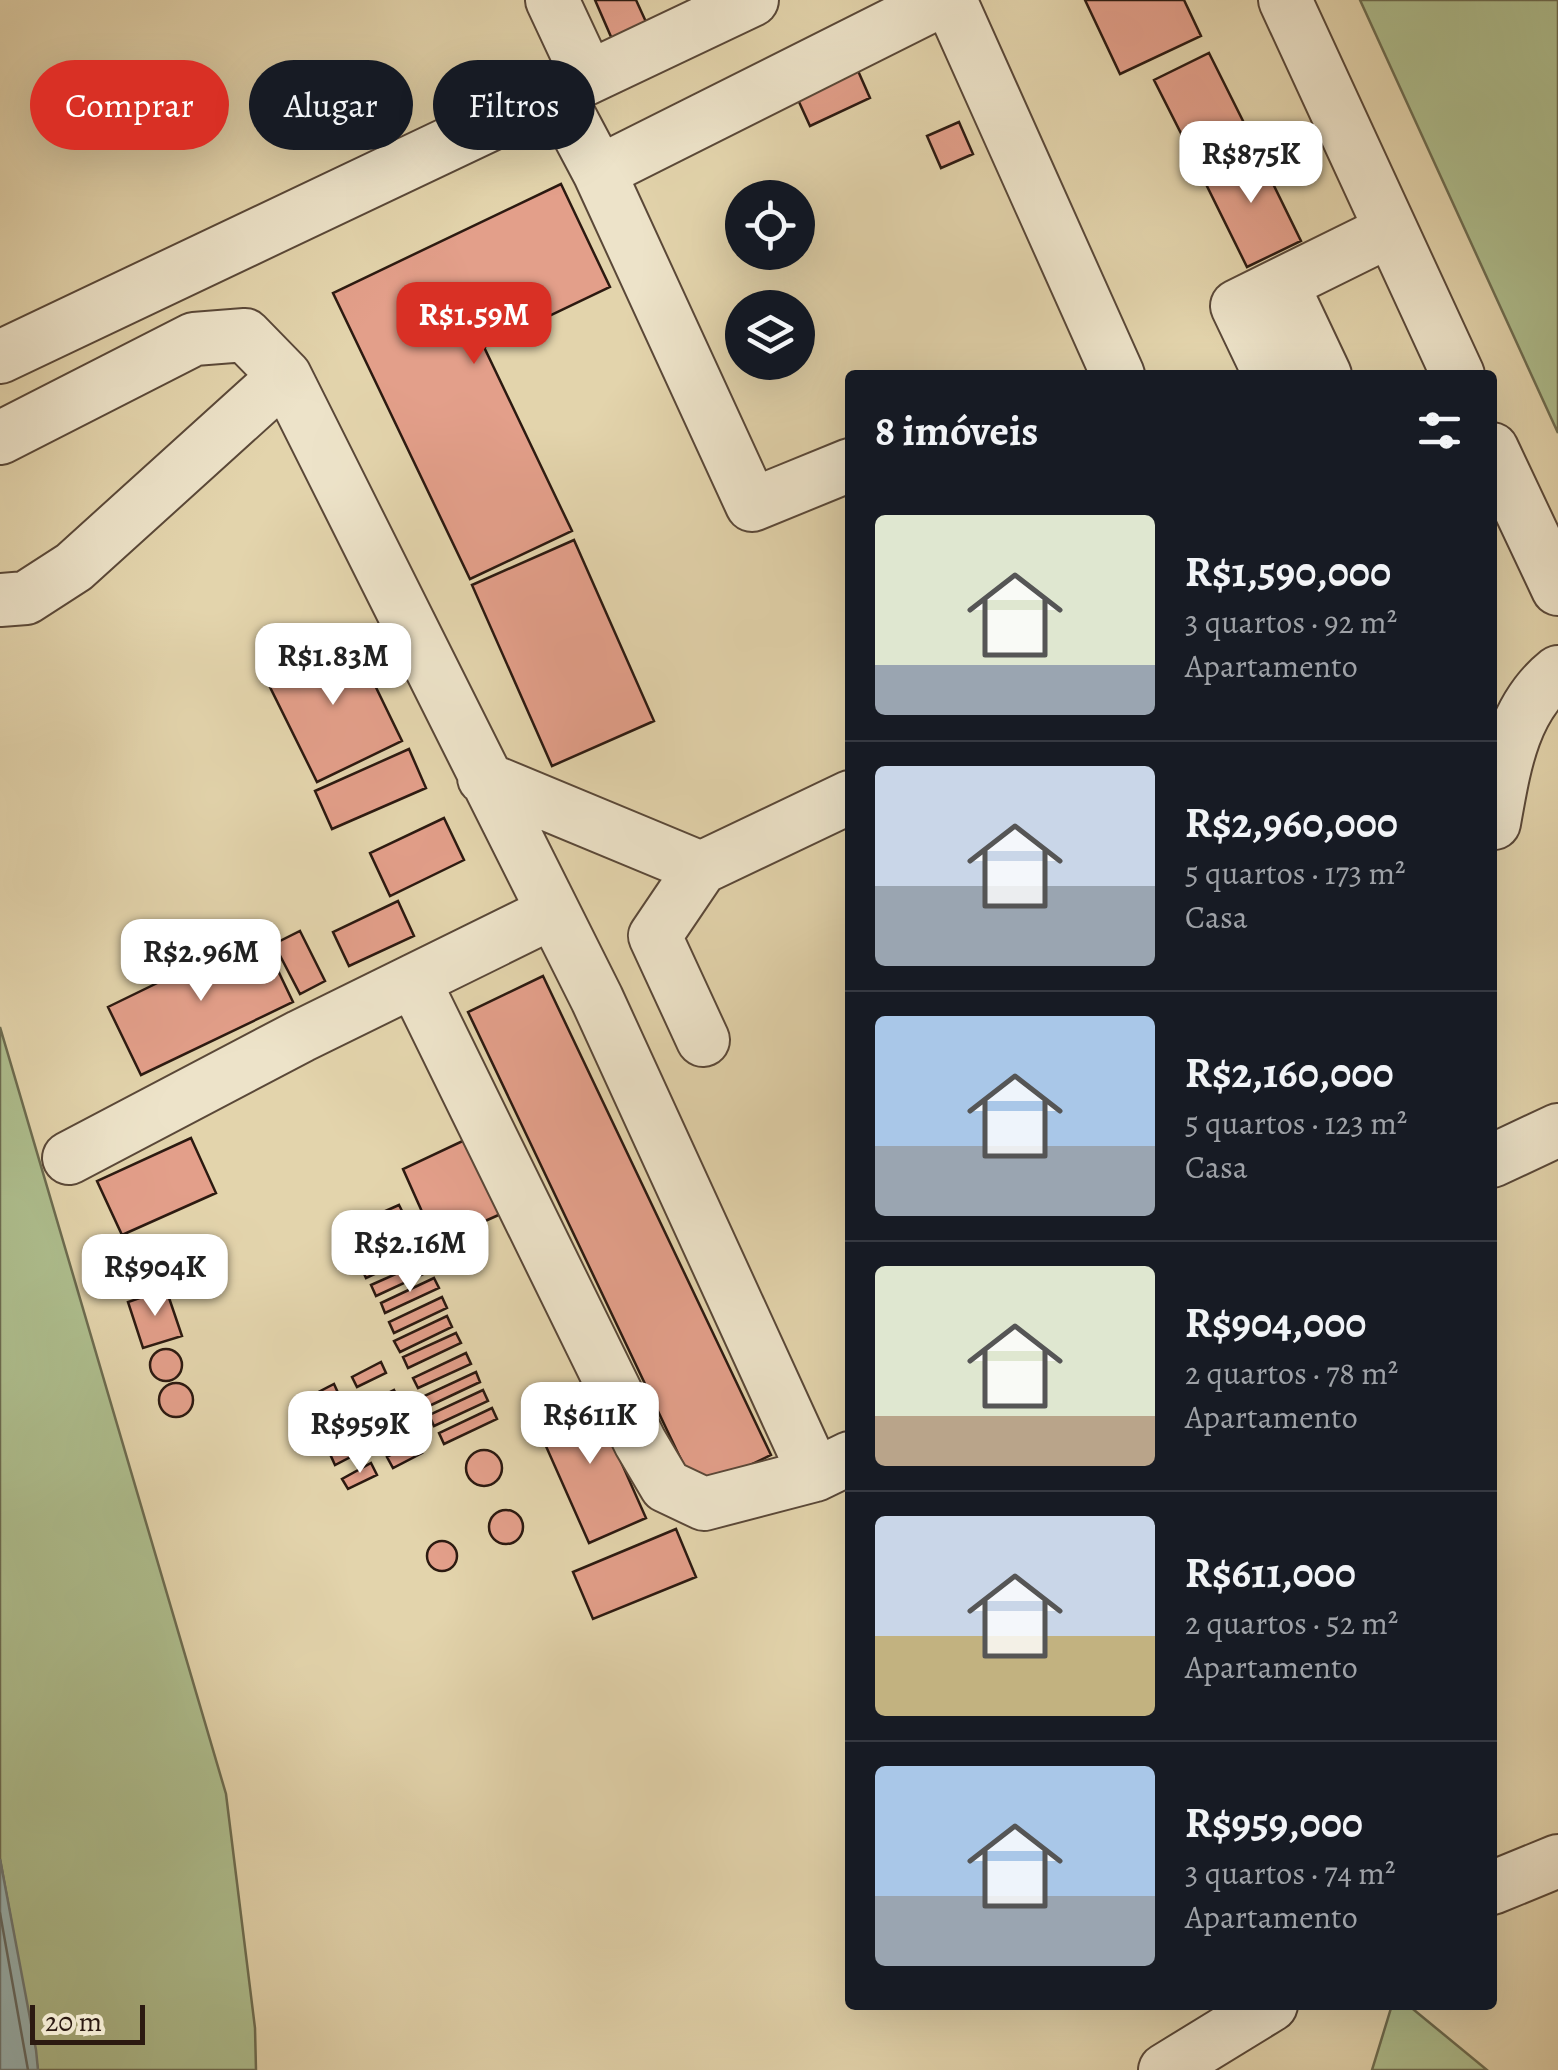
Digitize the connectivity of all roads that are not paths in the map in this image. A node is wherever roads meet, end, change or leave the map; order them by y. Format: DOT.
graph roads {
  1 [pos="552,0"];
  2 [pos="1285,0"];
  3 [pos="923,3"];
  4 [pos="732,4"];
  5 [pos="566,60"];
  6 [pos="595,72"];
  7 [pos="434,150"];
  8 [pos="592,150"];
  9 [pos="599,172"];
  10 [pos="1391,230"];
  11 [pos="1282,284"];
  12 [pos="0,357"];
  13 [pos="1098,369"];
  14 [pos="1268,370"];
  15 [pos="1323,370"];
  16 [pos="1456,370"];
  17 [pos="285,376"];
  18 [pos="0,438"];
  19 [pos="1497,462"];
  20 [pos="845,467"];
  21 [pos="1528,539"];
  22 [pos="1558,588"];
  23 [pos="0,600"];
  24 [pos="1558,672"];
  25 [pos="484,778"];
  26 [pos="845,799"];
  27 [pos="1497,807"];
  28 [pos="701,868"];
  29 [pos="553,912"];
  30 [pos="414,980"];
  31 [pos="704,1040"];
  32 [pos="1558,1130"];
  33 [pos="69,1158"];
  34 [pos="1497,1159"];
  35 [pos="832,1467"];
  36 [pos="1558,1861"];
  37 [pos="1497,1886"];
  38 [pos="1263,2010"];
  39 [pos="1165,2070"];
  1 -- 5 [label="street"];
  2 -- 10 [label="street"];
  3 -- 9 [label="street"];
  3 -- 13 [label="street"];
  4 -- 6 [label="street"];
  7 -- 12 [label="street"];
  8 -- 9 [label="street"];
  9 -- 20 [label="street"];
  10 -- 11 [label="street"];
  10 -- 16 [label="street"];
  11 -- 14 [label="street"];
  11 -- 15 [label="street"];
  17 -- 18 [label="street"];
  17 -- 23 [label="street"];
  17 -- 25 [label="street"];
  19 -- 21 [label="street"];
  21 -- 22 [label="street"];
  24 -- 27 [label="street"];
  25 -- 28 [label="street"];
  25 -- 29 [label="street"];
  26 -- 28 [label="street"];
  28 -- 31 [label="street"];
  29 -- 30 [label="street"];
  29 -- 35 [label="street"];
  30 -- 33 [label="street"];
  30 -- 35 [label="street"];
  32 -- 34 [label="street"];
  36 -- 37 [label="street"];
  38 -- 39 [label="street"];
}
